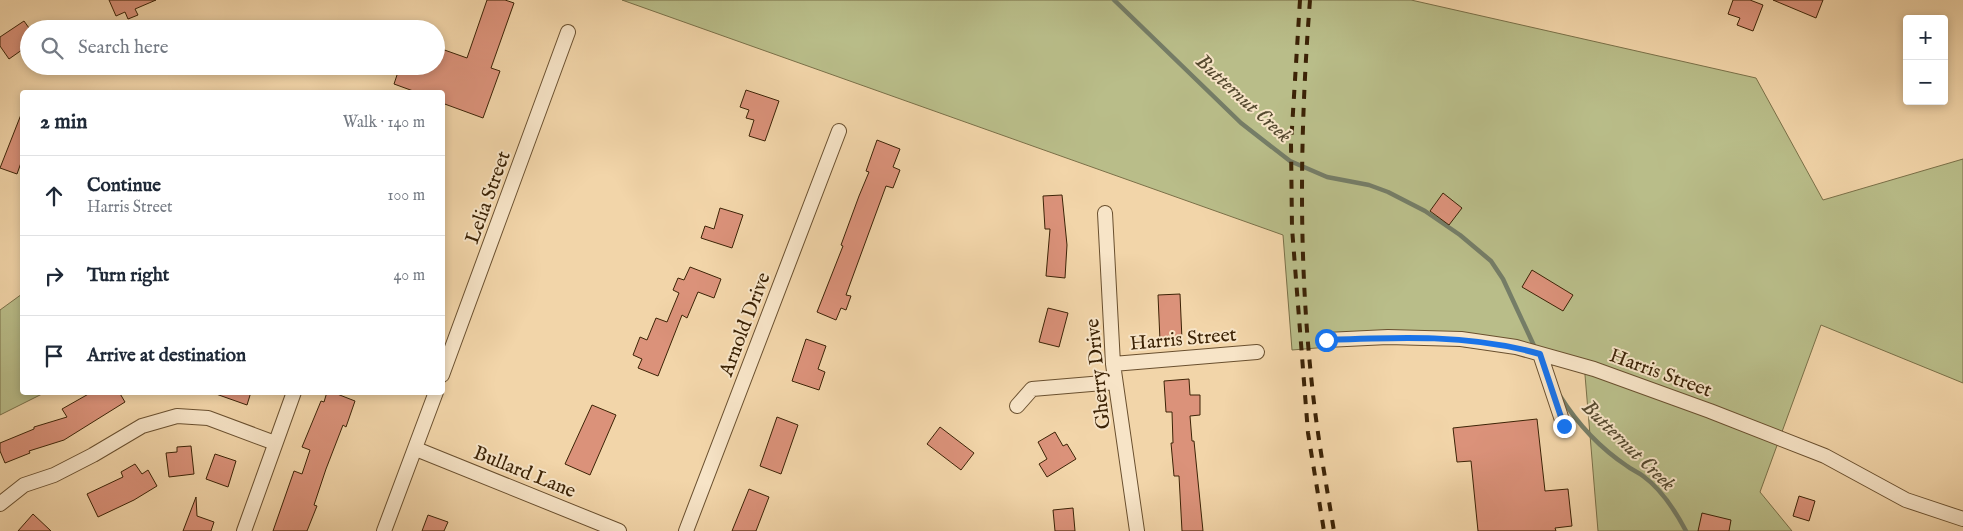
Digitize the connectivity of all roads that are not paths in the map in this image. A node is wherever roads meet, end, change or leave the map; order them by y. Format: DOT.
graph roads {
  1 [pos="568,32"];
  2 [pos="839,131"];
  3 [pos="1105,212"];
  4 [pos="1326,340"];
  5 [pos="1257,352"];
  6 [pos="1540,354"];
  7 [pos="1113,364"];
  8 [pos="445,368"];
  9 [pos="1115,382"];
  10 [pos="293,395"];
  11 [pos="435,395"];
  12 [pos="1017,406"];
  13 [pos="1564,426"];
  14 [pos="276,443"];
  15 [pos="416,449"];
  16 [pos="0,504"];
  17 [pos="1963,519"];
  18 [pos="244,531"];
  19 [pos="384,531"];
  20 [pos="619,531"];
  21 [pos="686,531"];
  22 [pos="1137,531"];
  1 -- 8 [label="street, Lelia Street"];
  2 -- 21 [label="street, Arnold Drive"];
  3 -- 7 [label="street, Gherry Drive"];
  4 -- 6 [label="street, Harris Street"];
  5 -- 7 [label="street, Harris Street"];
  6 -- 13 [label="street"];
  6 -- 17 [label="street, Harris Street"];
  7 -- 9 [label="street, Gherry Drive"];
  9 -- 12 [label="street"];
  9 -- 22 [label="street, Gherry Drive"];
  10 -- 14 [label="street"];
  11 -- 15 [label="street"];
  14 -- 16 [label="street"];
  14 -- 18 [label="street"];
  15 -- 19 [label="street"];
  15 -- 20 [label="street, Bullard Lane"];
}
